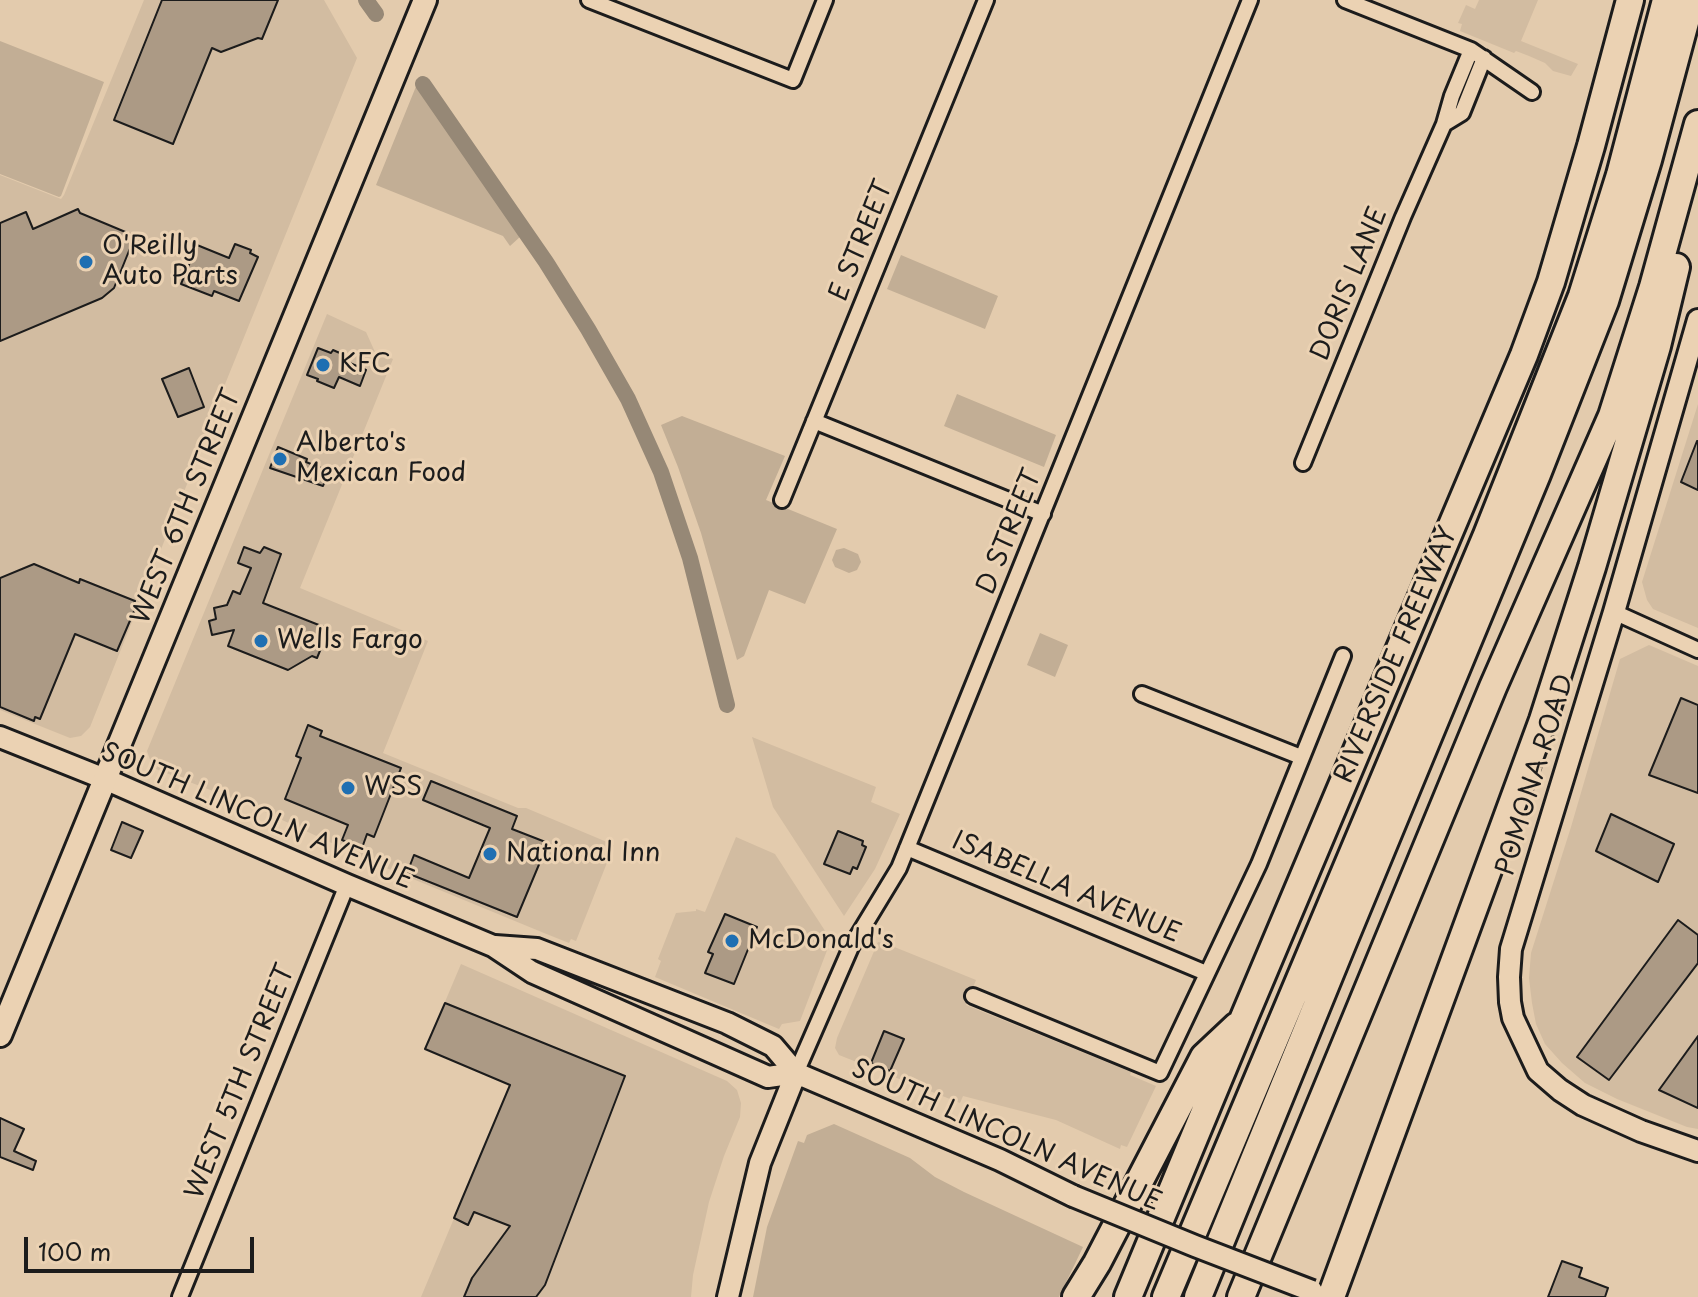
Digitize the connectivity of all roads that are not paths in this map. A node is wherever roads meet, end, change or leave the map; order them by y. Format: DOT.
graph roads {
  1 [pos="425,0"];
  2 [pos="589,0"];
  3 [pos="825,0"];
  4 [pos="986,0"];
  5 [pos="1250,0"];
  6 [pos="1345,0"];
  7 [pos="1630,0"];
  8 [pos="1666,0"];
  9 [pos="1691,0"];
  10 [pos="1365,4"];
  11 [pos="1471,50"];
  12 [pos="1484,58"];
  13 [pos="1532,92"];
  14 [pos="1444,124"];
  15 [pos="1698,124"];
  16 [pos="1698,161"];
  17 [pos="1698,320"];
  18 [pos="814,421"];
  19 [pos="1303,463"];
  20 [pos="782,500"];
  21 [pos="1043,514"];
  22 [pos="1614,612"];
  23 [pos="1698,650"];
  24 [pos="1343,656"];
  25 [pos="1142,694"];
  26 [pos="0,737"];
  27 [pos="1301,757"];
  28 [pos="105,779"];
  29 [pos="907,848"];
  30 [pos="347,885"];
  31 [pos="493,946"];
  32 [pos="1206,973"];
  33 [pos="973,996"];
  34 [pos="1243,1020"];
  35 [pos="0,1035"];
  36 [pos="796,1073"];
  37 [pos="1698,1151"];
  38 [pos="1323,1295"];
  39 [pos="180,1297"];
  40 [pos="728,1297"];
  41 [pos="1076,1297"];
  42 [pos="1128,1297"];
  43 [pos="1166,1297"];
  44 [pos="1198,1297"];
  45 [pos="1241,1297"];
  1 -- 28 [label="main road, WEST 6TH STREET"];
  2 -- 3 [label="street"];
  4 -- 18 [label="street, E STREET"];
  5 -- 21 [label="street, D STREET"];
  6 -- 10 [label="street"];
  7 -- 34 [label="highway, RIVERSIDE FREEWAY"];
  8 -- 43 [label="highway"];
  9 -- 44 [label="highway"];
  10 -- 11 [label="street"];
  11 -- 12 [label="street"];
  11 -- 14 [label="street, DORIS LANE"];
  12 -- 13 [label="street"];
  12 -- 14 [label="street, DORIS LANE"];
  14 -- 19 [label="street, DORIS LANE"];
  15 -- 45 [label="highway"];
  16 -- 38 [label="highway"];
  17 -- 22 [label="main road, POMONA ROAD"];
  18 -- 20 [label="street, E STREET"];
  18 -- 21 [label="street"];
  21 -- 29 [label="street, D STREET"];
  22 -- 23 [label="street"];
  22 -- 37 [label="main road, POMONA ROAD"];
  24 -- 27 [label="street"];
  25 -- 27 [label="street"];
  26 -- 28 [label="main road, SOUTH LINCOLN AVENUE"];
  27 -- 32 [label="street"];
  28 -- 30 [label="main road, SOUTH LINCOLN AVENUE"];
  28 -- 35 [label="main road, WEST 6TH STREET"];
  29 -- 32 [label="street, ISABELLA AVENUE"];
  29 -- 36 [label="street, D STREET"];
  30 -- 31 [label="main road, SOUTH LINCOLN AVENUE"];
  30 -- 39 [label="street, WEST 5TH STREET"];
  31 -- 36 [label="main road, SOUTH LINCOLN AVENUE"];
  31 -- 36 [label="main road, SOUTH LINCOLN AVENUE"];
  32 -- 33 [label="street"];
  34 -- 41 [label="highway"];
  34 -- 42 [label="highway, RIVERSIDE FREEWAY"];
  36 -- 38 [label="main road, SOUTH LINCOLN AVENUE, bridge"];
  36 -- 40 [label="main road"];
}
